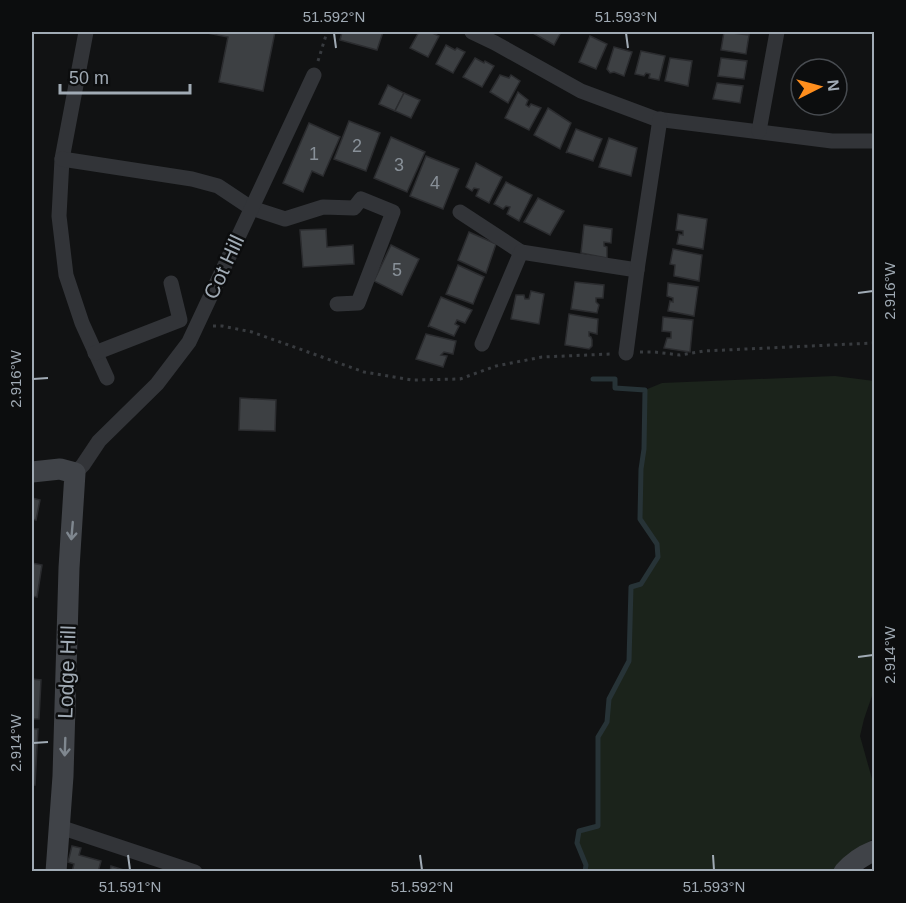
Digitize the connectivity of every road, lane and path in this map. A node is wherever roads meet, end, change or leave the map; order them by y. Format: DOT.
graph roads {
  1 [pos="86,32"];
  2 [pos="327,32"];
  3 [pos="472,32"];
  4 [pos="777,32"];
  5 [pos="498,37"];
  6 [pos="314,75"];
  7 [pos="660,119"];
  8 [pos="759,131"];
  9 [pos="874,141"];
  10 [pos="62,159"];
  11 [pos="251,208"];
  12 [pos="459,212"];
  13 [pos="522,252"];
  14 [pos="637,270"];
  15 [pos="171,283"];
  16 [pos="337,304"];
  17 [pos="197,325"];
  18 [pos="874,343"];
  19 [pos="482,344"];
  20 [pos="95,353"];
  21 [pos="626,353"];
  22 [pos="107,378"];
  23 [pos="32,472"];
  24 [pos="75,473"];
  25 [pos="60,827"];
  26 [pos="874,851"];
  27 [pos="56,872"];
  28 [pos="195,872"];
  29 [pos="844,872"];
  1 -- 10 [label="street"];
  2 -- 6 [label="path"];
  3 -- 5 [label="street"];
  4 -- 8 [label="street"];
  5 -- 7 [label="street"];
  6 -- 11 [label="street, Cot Hill"];
  7 -- 8 [label="street"];
  7 -- 14 [label="street"];
  8 -- 9 [label="street"];
  10 -- 11 [label="street"];
  10 -- 20 [label="street"];
  11 -- 16 [label="street"];
  11 -- 17 [label="street, Cot Hill"];
  12 -- 13 [label="street"];
  13 -- 14 [label="street"];
  13 -- 19 [label="street"];
  14 -- 21 [label="street"];
  15 -- 20 [label="street"];
  17 -- 21 [label="path"];
  17 -- 24 [label="street, Cot Hill"];
  18 -- 21 [label="path"];
  20 -- 22 [label="street"];
  23 -- 24 [label="street"];
  24 -- 25 [label="street, Lodge Hill, one-way"];
  25 -- 27 [label="street, Lodge Hill"];
  25 -- 28 [label="street"];
  26 -- 29 [label="street"];
}
